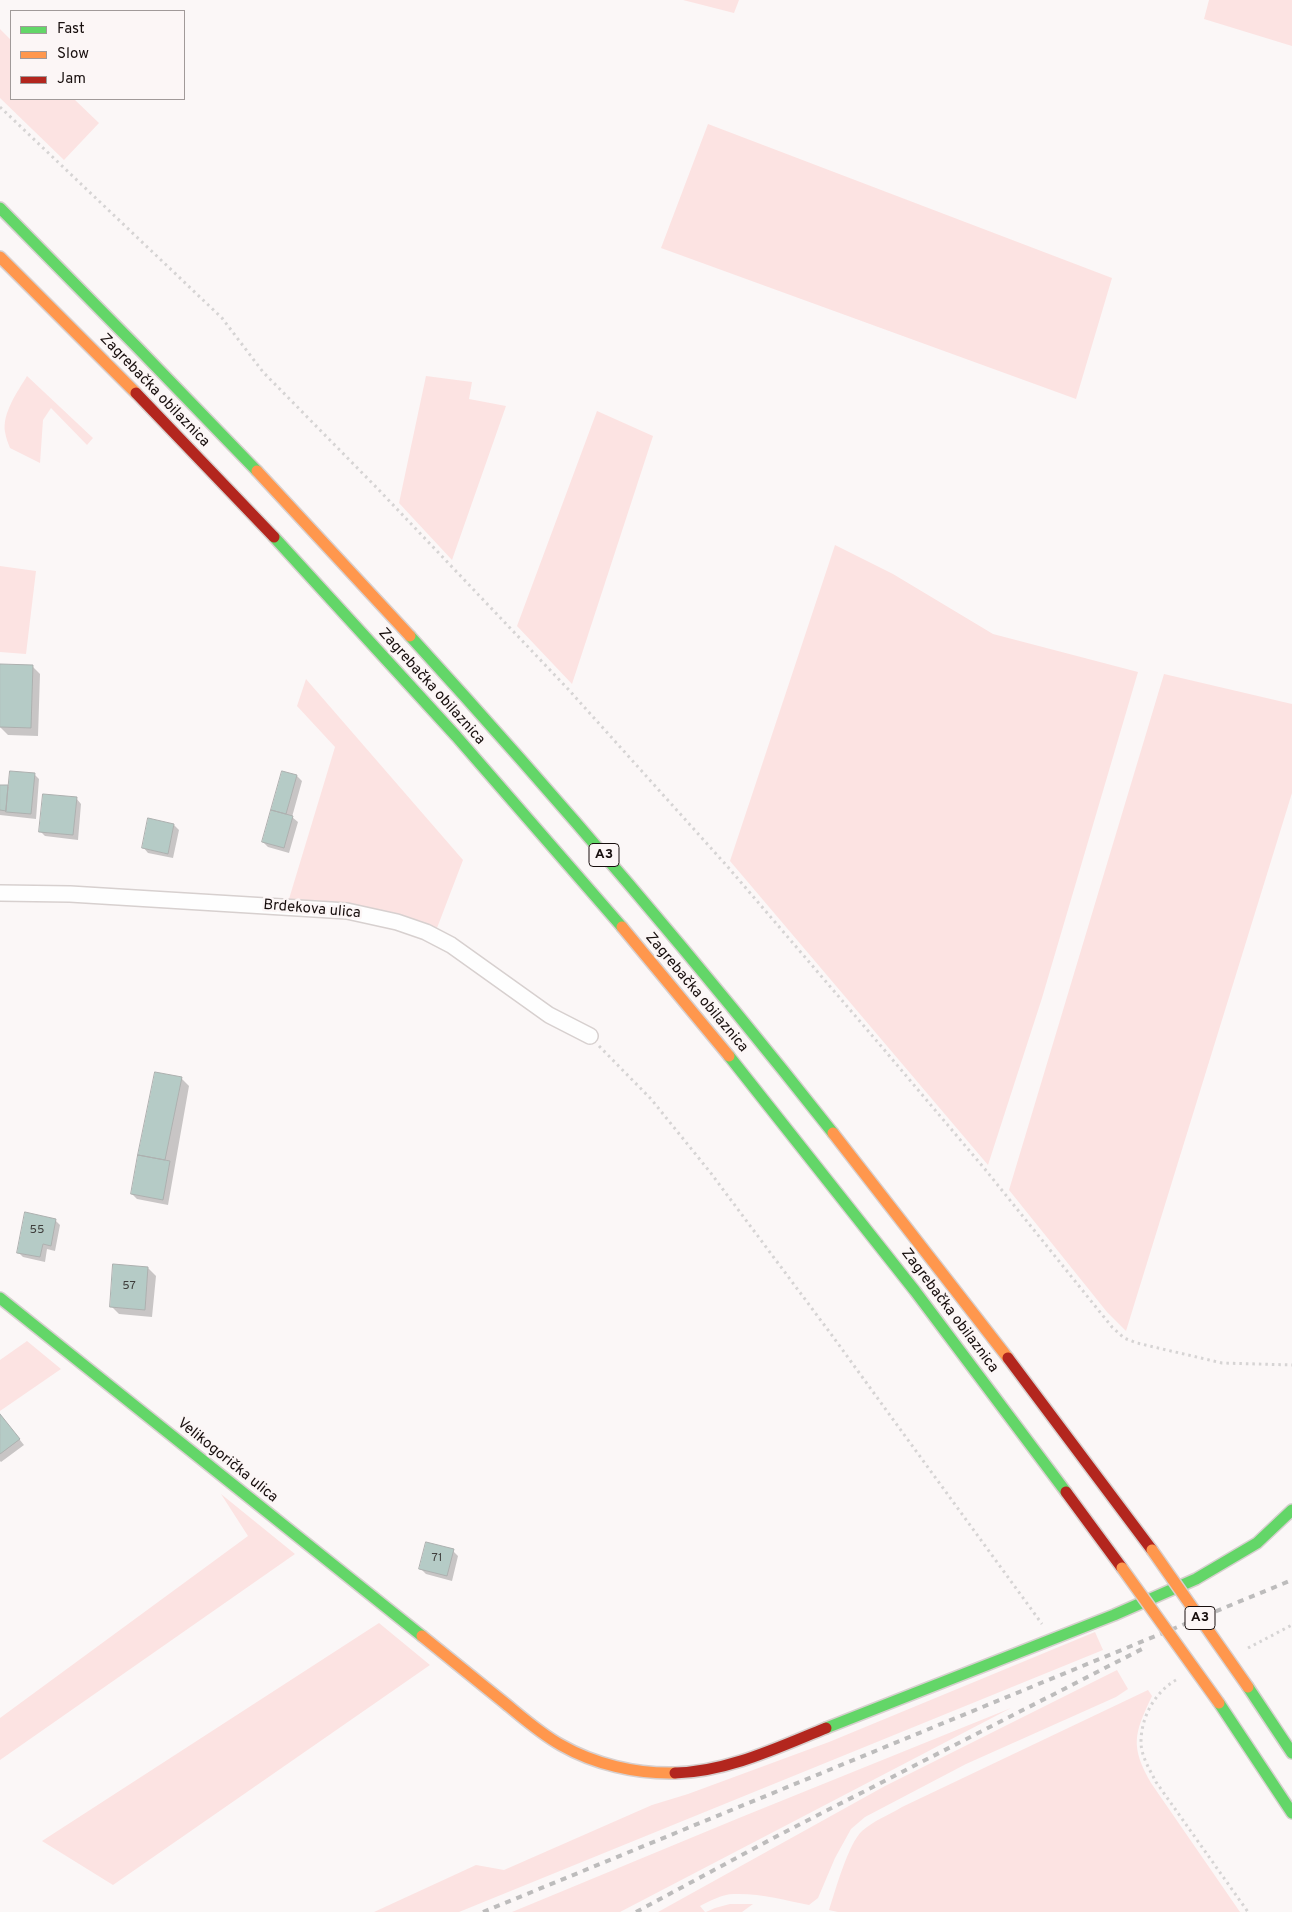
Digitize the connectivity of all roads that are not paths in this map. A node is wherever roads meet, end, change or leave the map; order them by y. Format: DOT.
graph roads {
  1 [pos="0,208"];
  2 [pos="0,257"];
  3 [pos="0,893"];
  4 [pos="590,1036"];
  5 [pos="0,1298"];
  6 [pos="1292,1510"];
  7 [pos="1292,1753"];
  8 [pos="1292,1813"];
  1 -- 7 [label="main road, Zagrebačka obilaznica / A3, bridge"];
  2 -- 8 [label="main road, Zagrebačka obilaznica / A3, bridge"];
  3 -- 4 [label="street, Brdekova ulica"];
  5 -- 6 [label="main road, Velikogorička ulica"];
}
